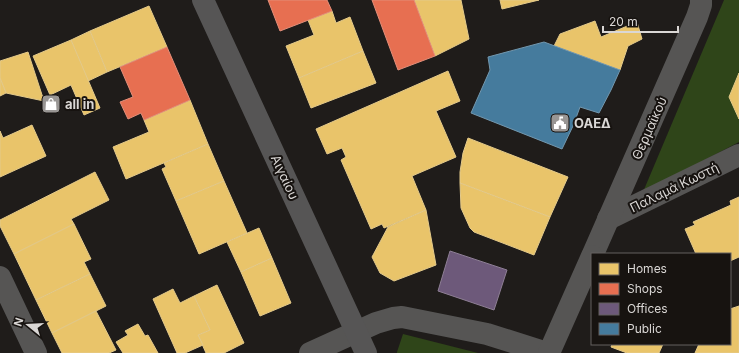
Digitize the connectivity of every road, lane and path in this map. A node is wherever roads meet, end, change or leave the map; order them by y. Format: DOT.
graph roads {
  1 [pos="203,0"];
  2 [pos="701,0"];
  3 [pos="739,155"];
  4 [pos="608,219"];
  5 [pos="593,253"];
  6 [pos="591,257"];
  7 [pos="0,277"];
  8 [pos="356,332"];
  9 [pos="36,353"];
  10 [pos="310,353"];
  11 [pos="366,353"];
  12 [pos="548,353"];
  1 -- 8 [label="main road, Αιγαίου"];
  2 -- 4 [label="street, Θερμαϊκού"];
  3 -- 4 [label="street, Παλαμά Κωστή"];
  4 -- 5 [label="street, Θερμαϊκού"];
  6 -- 12 [label="street, Θερμαϊκού"];
  7 -- 9 [label="street"];
  8 -- 10 [label="street"];
  8 -- 11 [label="main road, Αιγαίου"];
  8 -- 12 [label="street"];
}
